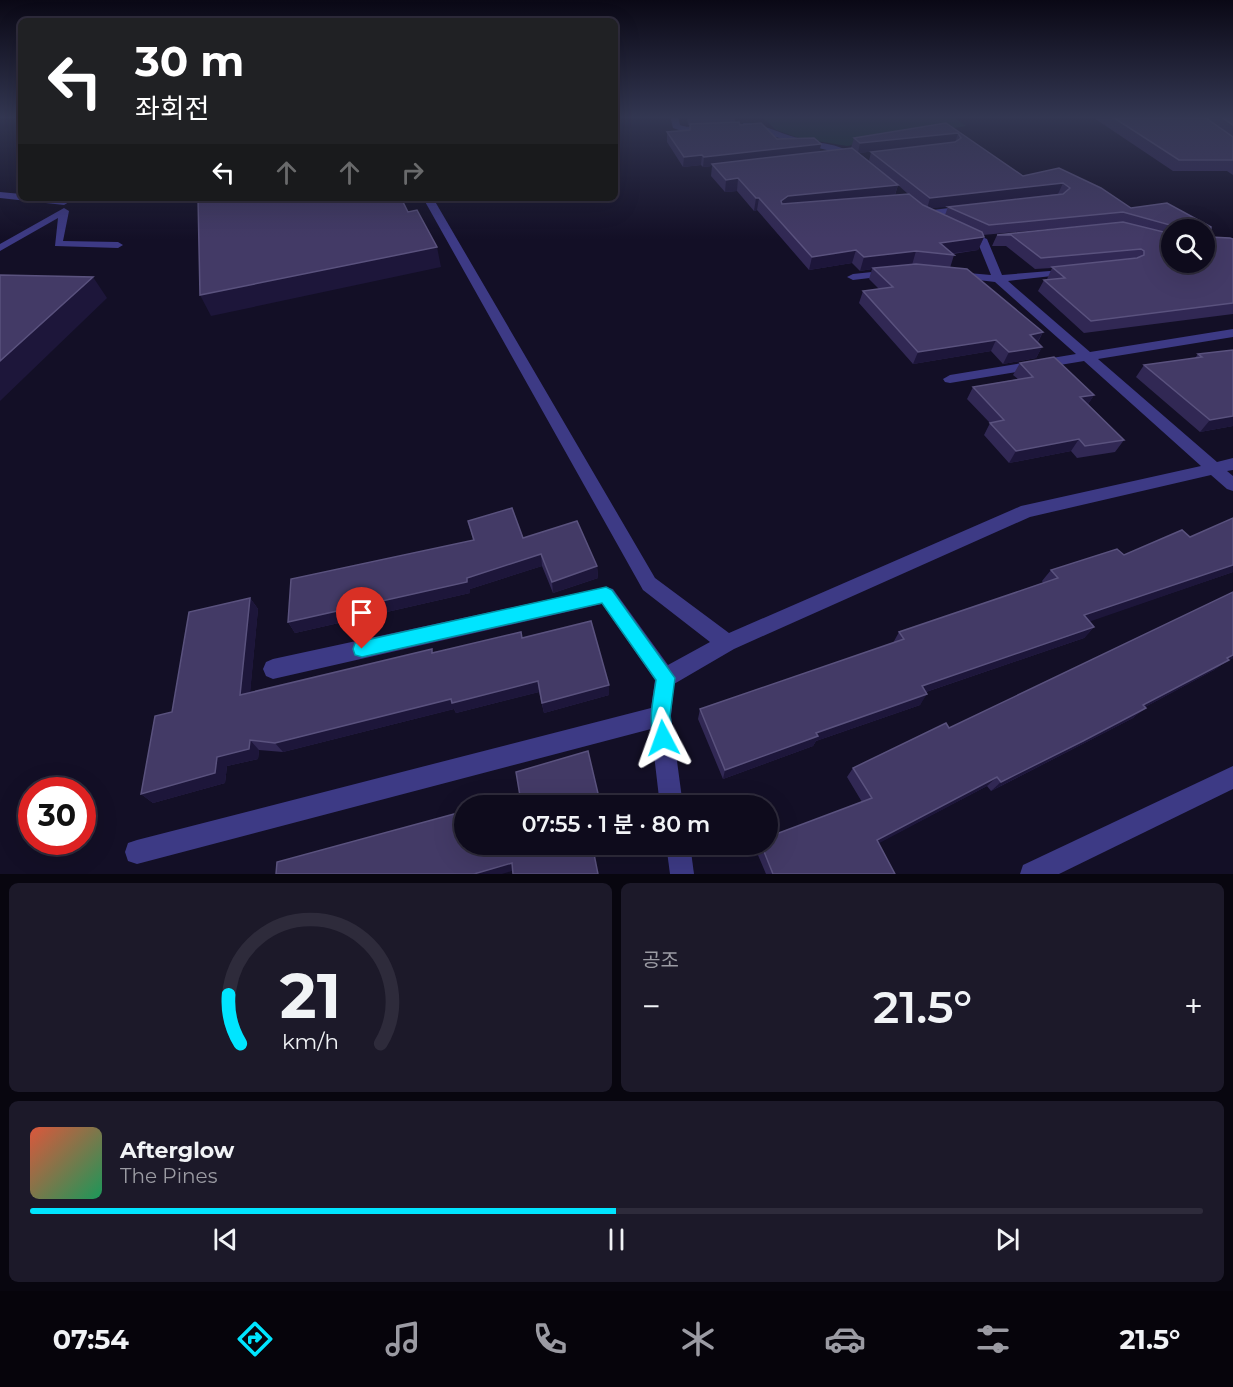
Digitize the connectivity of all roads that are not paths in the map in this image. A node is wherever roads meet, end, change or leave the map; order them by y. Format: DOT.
graph roads {
  1 [pos="847,157"];
  2 [pos="859,157"];
  3 [pos="829,158"];
  4 [pos="873,172"];
  5 [pos="0,195"];
  6 [pos="18,197"];
  7 [pos="46,201"];
  8 [pos="430,201"];
  9 [pos="65,204"];
  10 [pos="980,208"];
  11 [pos="118,245"];
  12 [pos="0,248"];
  13 [pos="1086,269"];
  14 [pos="900,272"];
  15 [pos="944,274"];
  16 [pos="853,278"];
  17 [pos="998,279"];
  18 [pos="1233,333"];
  19 [pos="1087,357"];
  20 [pos="950,379"];
  21 [pos="1233,464"];
  22 [pos="1214,468"];
  23 [pos="1233,485"];
  24 [pos="727,643"];
  25 [pos="273,669"];
  26 [pos="666,678"];
  27 [pos="660,716"];
  28 [pos="1233,777"];
  29 [pos="671,795"];
  30 [pos="137,852"];
  31 [pos="679,855"];
  32 [pos="682,874"];
  33 [pos="1032,874"];
  1 -- 3 [label="street"];
  2 -- 4 [label="street"];
  5 -- 6 [label="street"];
  7 -- 9 [label="street"];
  8 -- 24 [label="street"];
  9 -- 11 [label="lane"];
  9 -- 12 [label="lane"];
  10 -- 17 [label="street"];
  13 -- 17 [label="street"];
  14 -- 16 [label="street"];
  15 -- 17 [label="street"];
  17 -- 19 [label="street"];
  18 -- 19 [label="street"];
  19 -- 20 [label="street"];
  19 -- 22 [label="street"];
  21 -- 22 [label="street"];
  22 -- 23 [label="street"];
  22 -- 24 [label="street"];
  24 -- 26 [label="street"];
  25 -- 26 [label="street"];
  26 -- 27 [label="street"];
  27 -- 29 [label="street"];
  27 -- 30 [label="street"];
  28 -- 33 [label="street"];
  31 -- 32 [label="street"];
}
